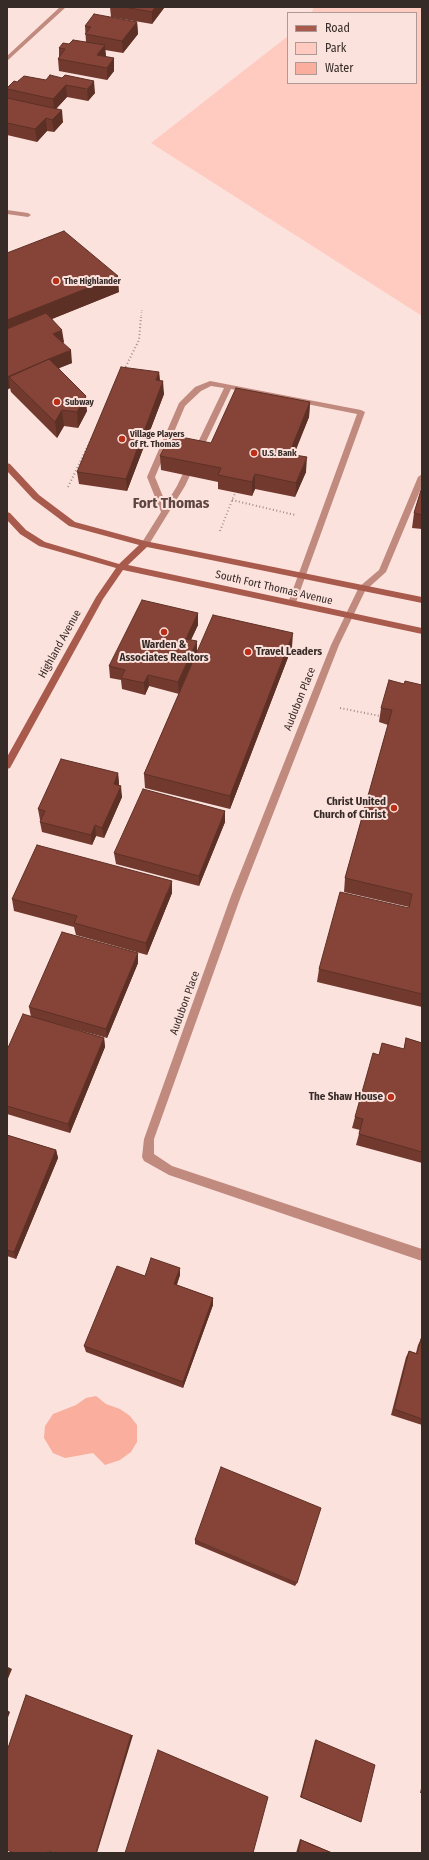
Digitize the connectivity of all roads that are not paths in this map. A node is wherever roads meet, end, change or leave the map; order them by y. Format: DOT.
graph roads {
  1 [pos="63,7"];
  2 [pos="8,58"];
  3 [pos="7,212"];
  4 [pos="28,215"];
  5 [pos="229,386"];
  6 [pos="7,466"];
  7 [pos="422,477"];
  8 [pos="165,512"];
  9 [pos="7,515"];
  10 [pos="145,544"];
  11 [pos="122,567"];
  12 [pos="300,576"];
  13 [pos="362,588"];
  14 [pos="422,600"];
  15 [pos="292,603"];
  16 [pos="350,616"];
  17 [pos="422,631"];
  18 [pos="7,765"];
  19 [pos="422,1255"];
  1 -- 2 [label="street"];
  3 -- 4 [label="street"];
  5 -- 8 [label="street"];
  5 -- 8 [label="street"];
  5 -- 12 [label="street"];
  6 -- 10 [label="main road, South Fort Thomas Avenue"];
  7 -- 13 [label="street"];
  8 -- 10 [label="street"];
  9 -- 11 [label="main road, South Fort Thomas Avenue"];
  10 -- 11 [label="main road, Highland Avenue"];
  10 -- 12 [label="main road, South Fort Thomas Avenue"];
  11 -- 15 [label="main road, South Fort Thomas Avenue"];
  11 -- 18 [label="main road, Highland Avenue"];
  12 -- 13 [label="main road, South Fort Thomas Avenue"];
  12 -- 15 [label="street"];
  13 -- 14 [label="main road, South Fort Thomas Avenue"];
  13 -- 16 [label="street, Audubon Place"];
  15 -- 16 [label="main road, South Fort Thomas Avenue"];
  16 -- 17 [label="main road, South Fort Thomas Avenue"];
  16 -- 19 [label="street, Audubon Place"];
}
